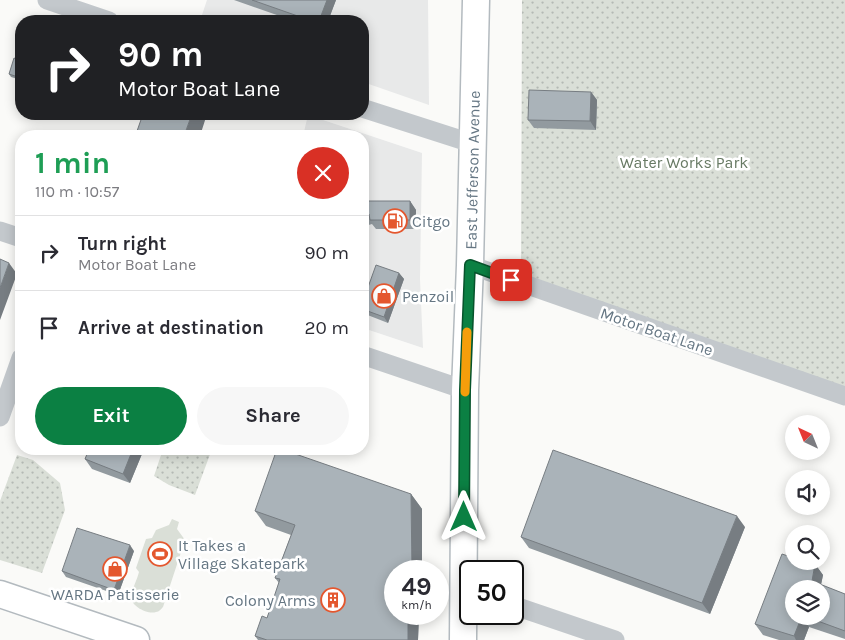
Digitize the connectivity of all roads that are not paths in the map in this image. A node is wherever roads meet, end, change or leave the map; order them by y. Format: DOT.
graph roads {
  1 [pos="47,0"];
  2 [pos="476,0"];
  3 [pos="91,15"];
  4 [pos="369,110"];
  5 [pos="471,143"];
  6 [pos="0,231"];
  7 [pos="15,236"];
  8 [pos="470,265"];
  9 [pos="369,357"];
  10 [pos="15,375"];
  11 [pos="465,390"];
  12 [pos="845,396"];
  13 [pos="0,417"];
  14 [pos="467,560"];
  15 [pos="0,594"];
  16 [pos="524,609"];
  17 [pos="464,625"];
  18 [pos="136,640"];
  19 [pos="463,640"];
  20 [pos="615,640"];
  1 -- 3 [label="street"];
  2 -- 5 [label="main road, East Jefferson Avenue"];
  4 -- 5 [label="street"];
  5 -- 8 [label="main road, East Jefferson Avenue"];
  6 -- 7 [label="street"];
  8 -- 11 [label="main road, East Jefferson Avenue"];
  8 -- 12 [label="street, Motor Boat Lane"];
  9 -- 11 [label="street"];
  10 -- 13 [label="street"];
  11 -- 14 [label="main road, East Jefferson Avenue"];
  15 -- 18 [label="main road"];
  16 -- 20 [label="street"];
  17 -- 19 [label="main road, East Jefferson Avenue"];
}
